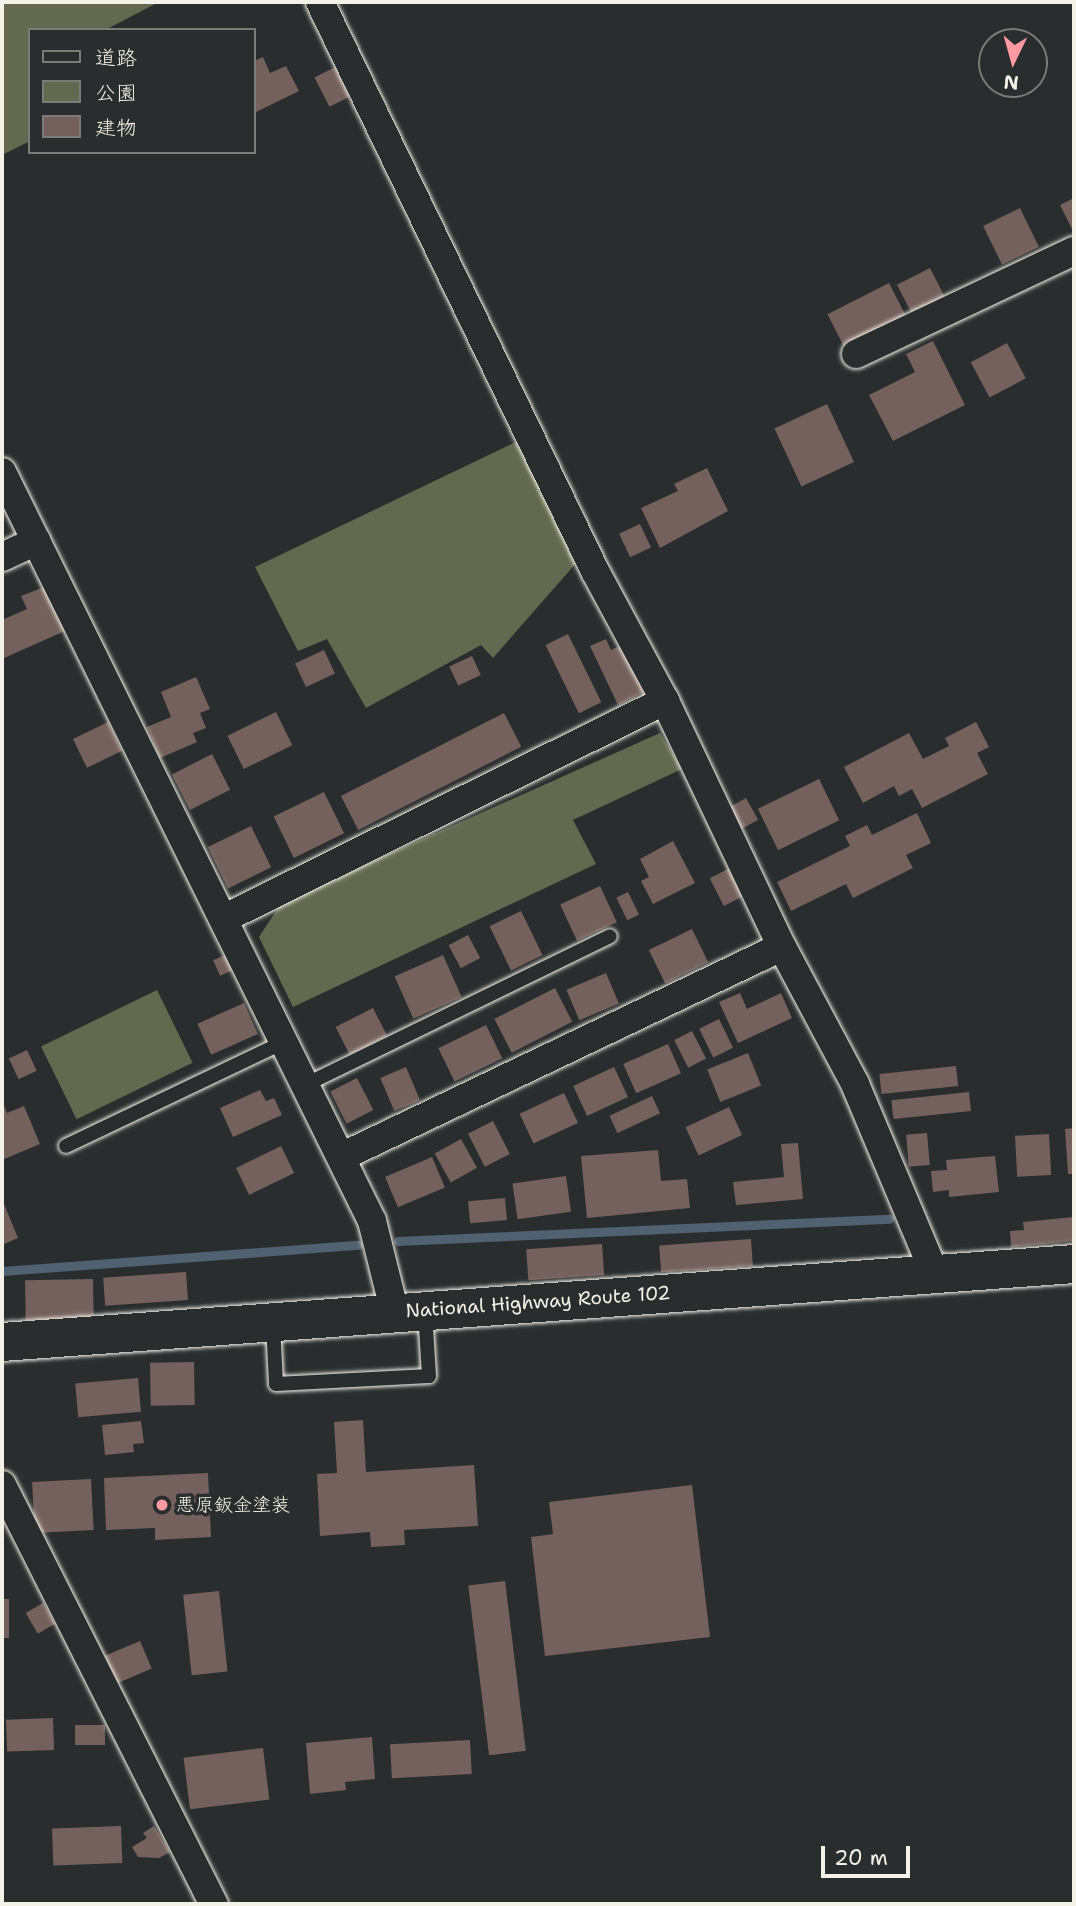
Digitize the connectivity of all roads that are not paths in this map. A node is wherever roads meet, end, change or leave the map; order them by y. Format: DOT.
graph roads {
  1 [pos="331,5"];
  2 [pos="1074,251"];
  3 [pos="856,354"];
  4 [pos="2,472"];
  5 [pos="36,541"];
  6 [pos="2,557"];
  7 [pos="665,701"];
  8 [pos="223,919"];
  9 [pos="610,936"];
  10 [pos="782,947"];
  11 [pos="284,1042"];
  12 [pos="305,1085"];
  13 [pos="66,1146"];
  14 [pos="341,1157"];
  15 [pos="1074,1264"];
  16 [pos="934,1272"];
  17 [pos="410,1312"];
  18 [pos="272,1322"];
  19 [pos="2,1342"];
  20 [pos="2,1485"];
  21 [pos="214,1904"];
  1 -- 7 [label="street"];
  2 -- 3 [label="street"];
  4 -- 5 [label="street"];
  5 -- 6 [label="street"];
  5 -- 8 [label="street"];
  7 -- 8 [label="street"];
  7 -- 10 [label="street"];
  8 -- 11 [label="street"];
  9 -- 12 [label="lane"];
  10 -- 14 [label="street"];
  10 -- 16 [label="street"];
  11 -- 12 [label="street"];
  11 -- 13 [label="lane"];
  12 -- 14 [label="street"];
  14 -- 17 [label="street"];
  15 -- 16 [label="highway, National Highway Route 102"];
  16 -- 17 [label="highway, National Highway Route 102"];
  17 -- 18 [label="highway, National Highway Route 102"];
  17 -- 18 [label="lane"];
  18 -- 19 [label="highway, National Highway Route 102"];
  20 -- 21 [label="street"];
}
